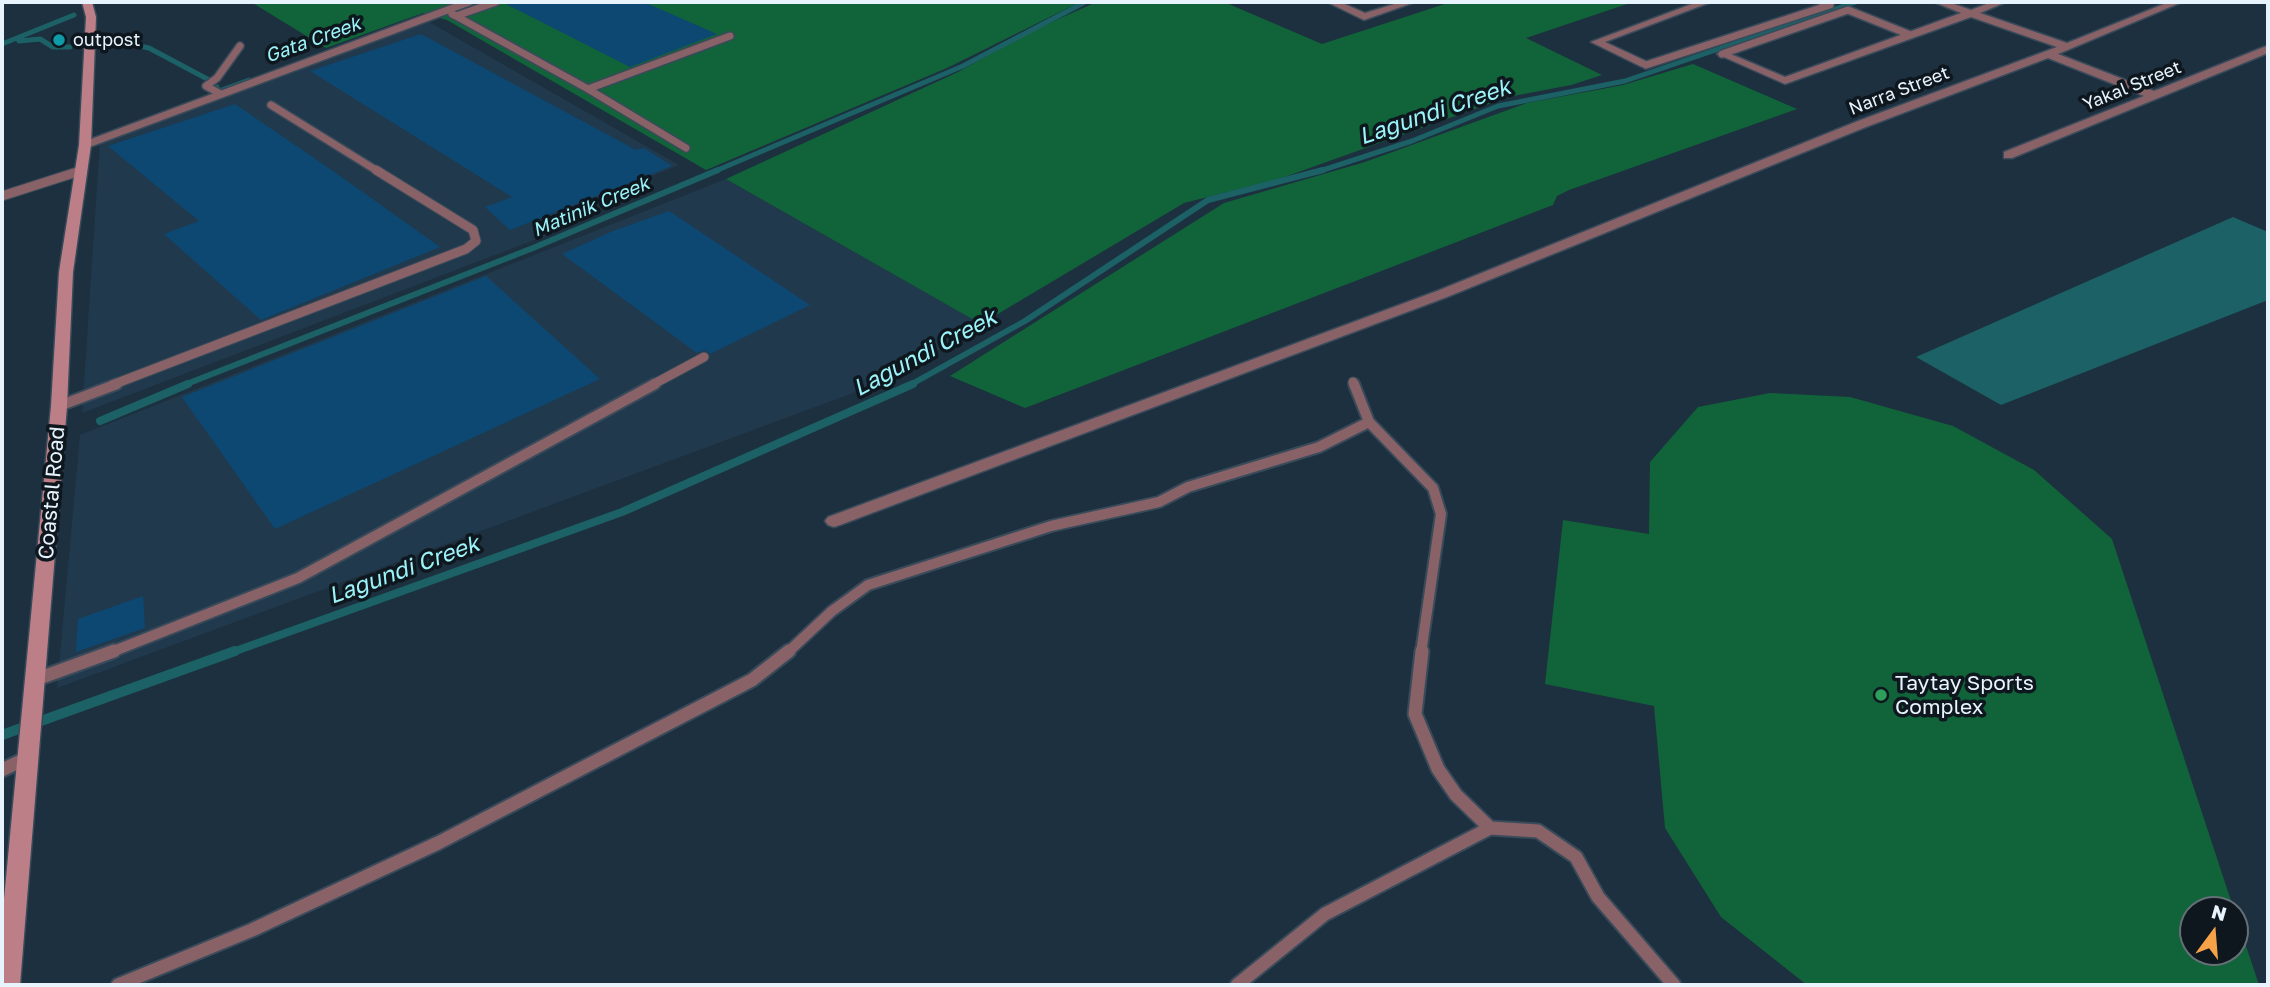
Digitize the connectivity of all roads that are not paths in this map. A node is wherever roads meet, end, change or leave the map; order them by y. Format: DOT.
graph roads {
  1 [pos="87,2"];
  2 [pos="469,2"];
  3 [pos="496,2"];
  4 [pos="1332,2"];
  5 [pos="1410,2"];
  6 [pos="1706,2"];
  7 [pos="1822,2"];
  8 [pos="1939,2"];
  9 [pos="2001,2"];
  10 [pos="2177,2"];
  11 [pos="444,11"];
  12 [pos="1973,14"];
  13 [pos="456,16"];
  14 [pos="1908,34"];
  15 [pos="730,36"];
  16 [pos="240,46"];
  17 [pos="2067,47"];
  18 [pos="2268,49"];
  19 [pos="2046,53"];
  20 [pos="1722,54"];
  21 [pos="1646,65"];
  22 [pos="588,89"];
  23 [pos="219,93"];
  24 [pos="2155,96"];
  25 [pos="271,105"];
  26 [pos="85,145"];
  27 [pos="686,148"];
  28 [pos="2008,155"];
  29 [pos="80,171"];
  30 [pos="2,196"];
  31 [pos="704,357"];
  32 [pos="1353,382"];
  33 [pos="59,406"];
  34 [pos="1369,422"];
  35 [pos="834,521"];
  36 [pos="37,679"];
  37 [pos="30,754"];
  38 [pos="2,770"];
  39 [pos="1490,828"];
  40 [pos="8,985"];
  41 [pos="118,985"];
  42 [pos="1237,985"];
  43 [pos="1674,985"];
  1 -- 26 [label="main road, Coastal Road"];
  2 -- 11 [label="lane"];
  3 -- 13 [label="lane"];
  4 -- 5 [label="street"];
  6 -- 21 [label="street"];
  7 -- 21 [label="lane"];
  8 -- 12 [label="street"];
  9 -- 12 [label="street"];
  10 -- 17 [label="street, Narra Street"];
  11 -- 13 [label="lane"];
  11 -- 23 [label="lane"];
  12 -- 14 [label="street"];
  12 -- 17 [label="street"];
  13 -- 22 [label="lane"];
  14 -- 20 [label="lane"];
  14 -- 20 [label="street"];
  15 -- 22 [label="lane"];
  16 -- 23 [label="lane"];
  17 -- 19 [label="street, Narra Street"];
  18 -- 24 [label="street, Yakal Street"];
  19 -- 24 [label="street"];
  19 -- 35 [label="street, Narra Street"];
  22 -- 27 [label="lane"];
  23 -- 26 [label="lane"];
  24 -- 28 [label="street, Yakal Street"];
  25 -- 33 [label="lane"];
  26 -- 29 [label="main road, Coastal Road"];
  29 -- 30 [label="lane"];
  29 -- 33 [label="main road, Coastal Road"];
  31 -- 36 [label="lane"];
  32 -- 34 [label="lane"];
  33 -- 36 [label="main road, Coastal Road"];
  34 -- 39 [label="lane"];
  34 -- 41 [label="lane"];
  36 -- 37 [label="main road, Coastal Road"];
  37 -- 38 [label="lane"];
  37 -- 40 [label="main road, Coastal Road"];
  39 -- 42 [label="lane"];
  39 -- 43 [label="lane"];
}
